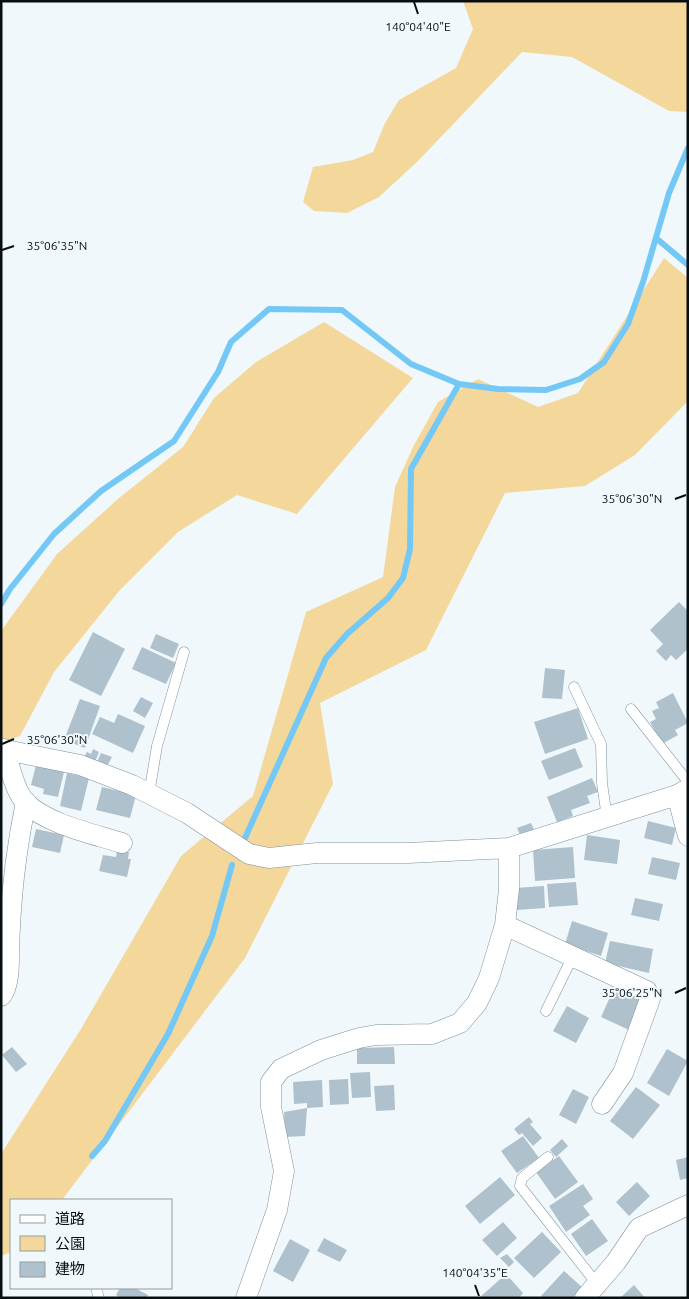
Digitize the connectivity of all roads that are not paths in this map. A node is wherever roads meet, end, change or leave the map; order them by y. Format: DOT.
graph roads {
  1 [pos="184,652"];
  2 [pos="574,687"];
  3 [pos="631,709"];
  4 [pos="3,749"];
  5 [pos="684,789"];
  6 [pos="149,794"];
  7 [pos="26,802"];
  8 [pos="607,818"];
  9 [pos="688,836"];
  10 [pos="122,843"];
  11 [pos="509,848"];
  12 [pos="505,925"];
  13 [pos="572,956"];
  14 [pos="1,996"];
  15 [pos="546,1012"];
  16 [pos="602,1104"];
  17 [pos="548,1157"];
  18 [pos="688,1205"];
  19 [pos="591,1291"];
  20 [pos="246,1298"];
  1 -- 6 [label="lane"];
  2 -- 8 [label="lane"];
  3 -- 5 [label="lane"];
  4 -- 6 [label="street"];
  4 -- 7 [label="street"];
  5 -- 8 [label="street"];
  5 -- 9 [label="street"];
  6 -- 11 [label="street"];
  7 -- 10 [label="street"];
  7 -- 14 [label="street"];
  8 -- 11 [label="street"];
  11 -- 12 [label="street"];
  12 -- 13 [label="street"];
  12 -- 20 [label="street"];
  13 -- 15 [label="lane"];
  13 -- 16 [label="street"];
  17 -- 19 [label="lane"];
  18 -- 19 [label="street"];
}
